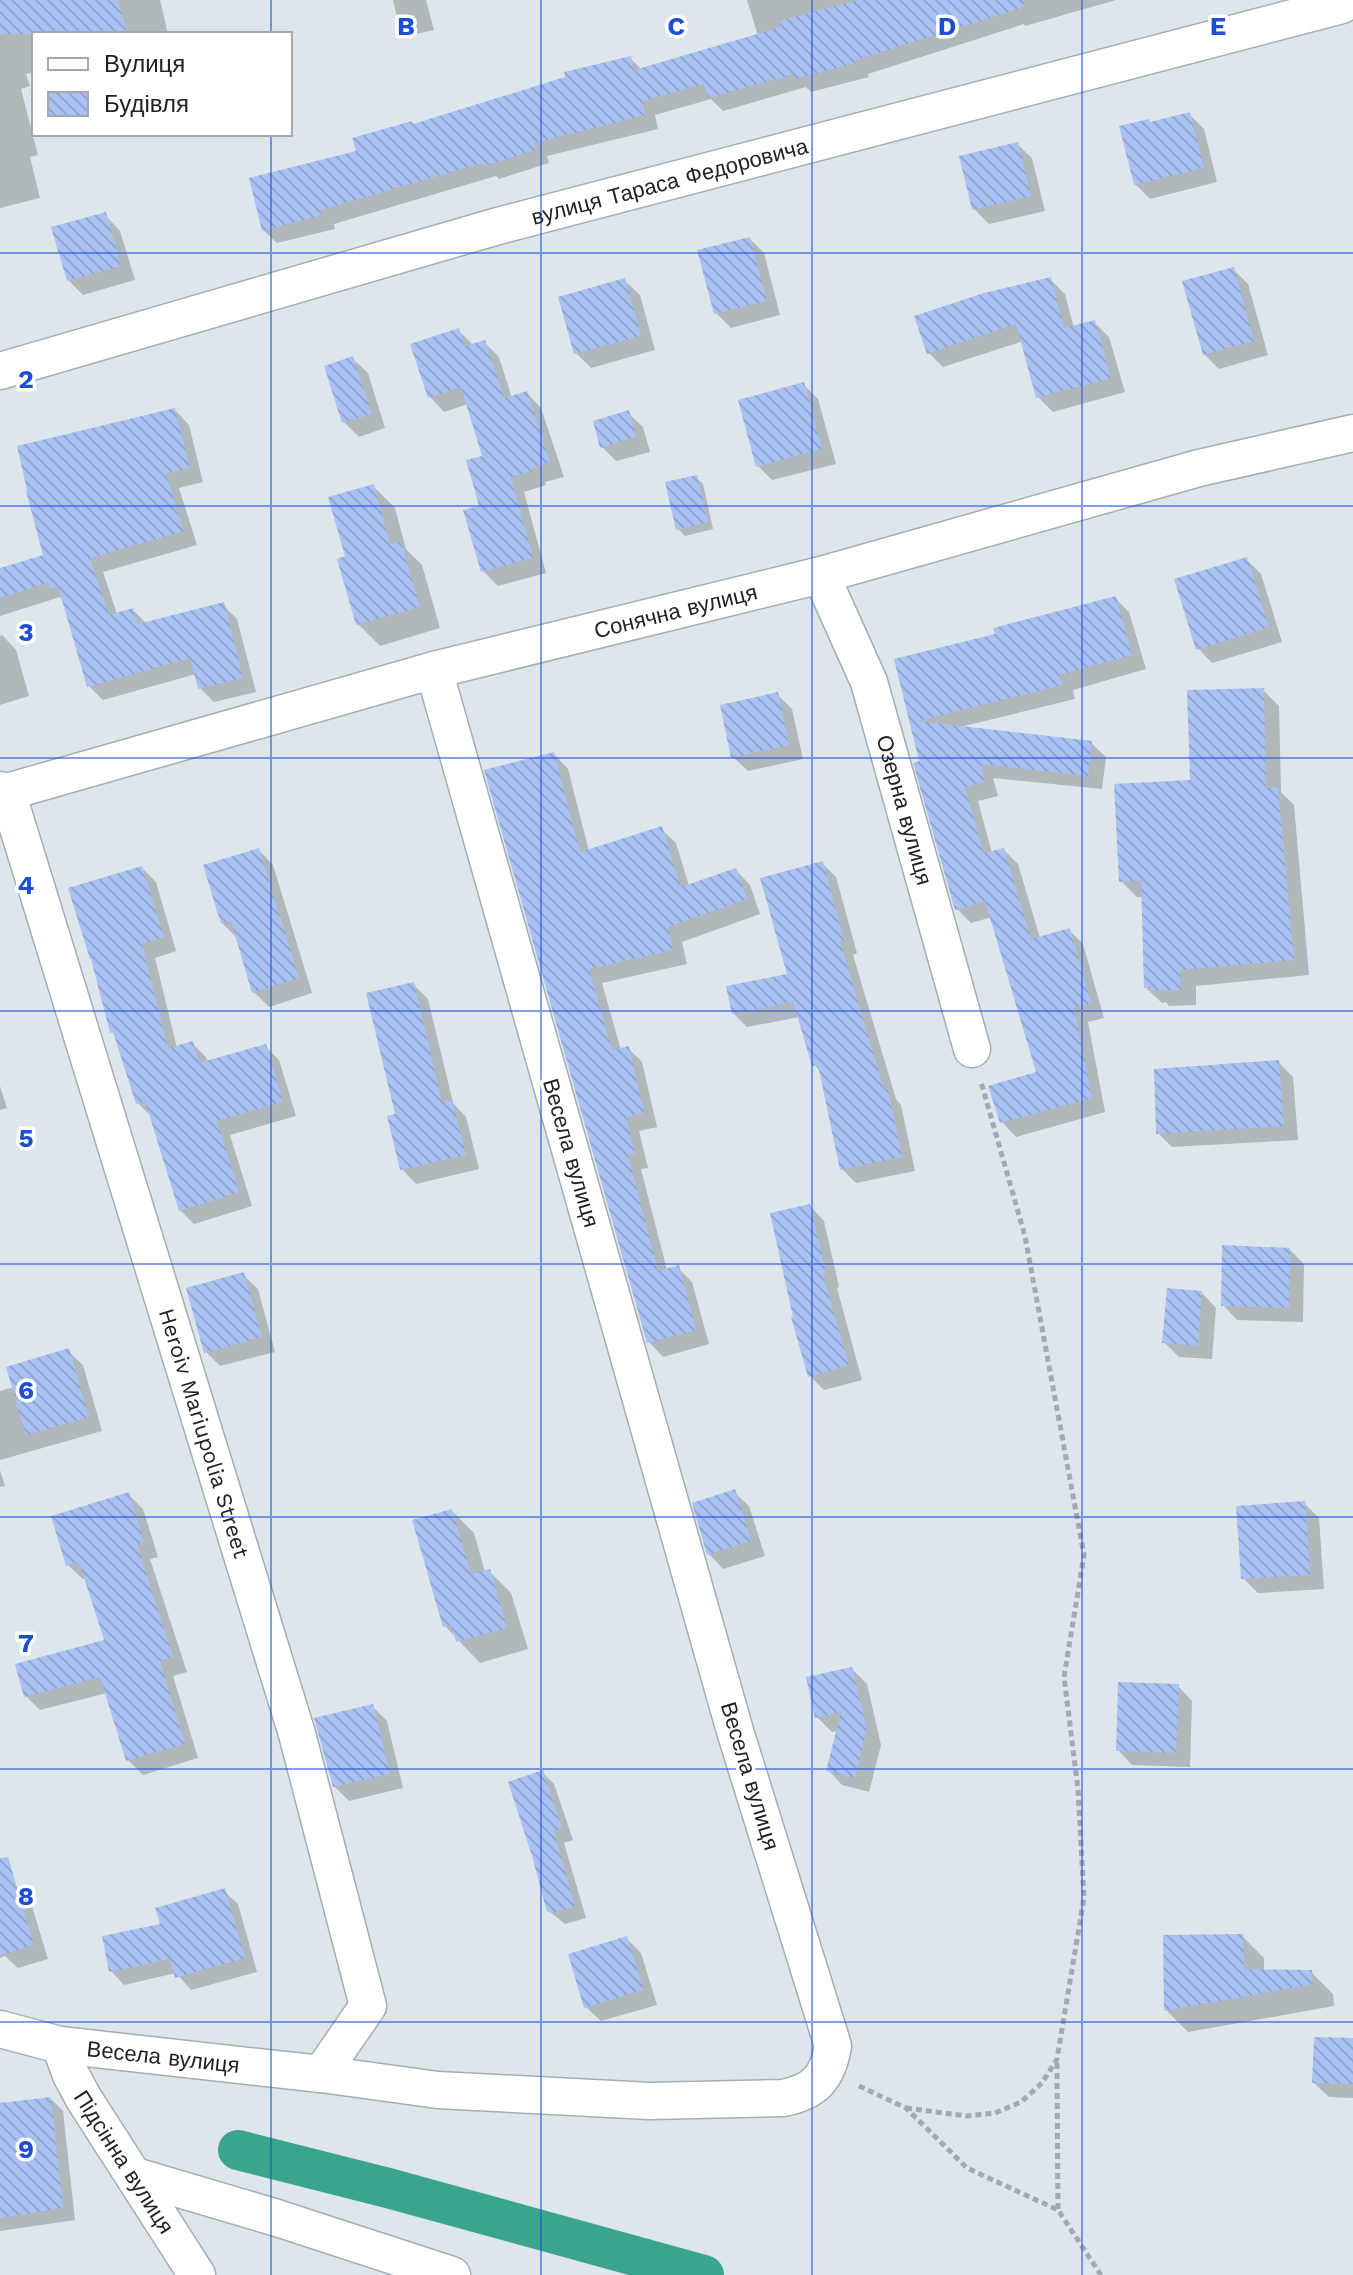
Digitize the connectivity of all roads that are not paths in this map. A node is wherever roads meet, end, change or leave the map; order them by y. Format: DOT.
graph roads {
  1 [pos="1346,8"];
  2 [pos="0,371"];
  3 [pos="1353,433"];
  4 [pos="821,575"];
  5 [pos="434,670"];
  6 [pos="2,792"];
  7 [pos="972,1049"];
  8 [pos="0,2029"];
  9 [pos="60,2045"];
  10 [pos="321,2074"];
  11 [pos="135,2176"];
  12 [pos="197,2275"];
  13 [pos="452,2275"];
  1 -- 2 [label="street, вулиця Тараса Федоровича"];
  3 -- 4 [label="street, Сонячна вулиця"];
  4 -- 5 [label="street, Сонячна вулиця"];
  4 -- 7 [label="street, Озерна вулиця"];
  5 -- 6 [label="street, Сонячна вулиця"];
  5 -- 10 [label="street, Весела вулиця"];
  6 -- 10 [label="street, Heroiv Mariupolia Street"];
  8 -- 9 [label="street, Весела вулиця"];
  9 -- 10 [label="street, Весела вулиця"];
  9 -- 11 [label="street, Підсінна вулиця"];
  11 -- 12 [label="street, Підсінна вулиця"];
  11 -- 13 [label="street"];
}
